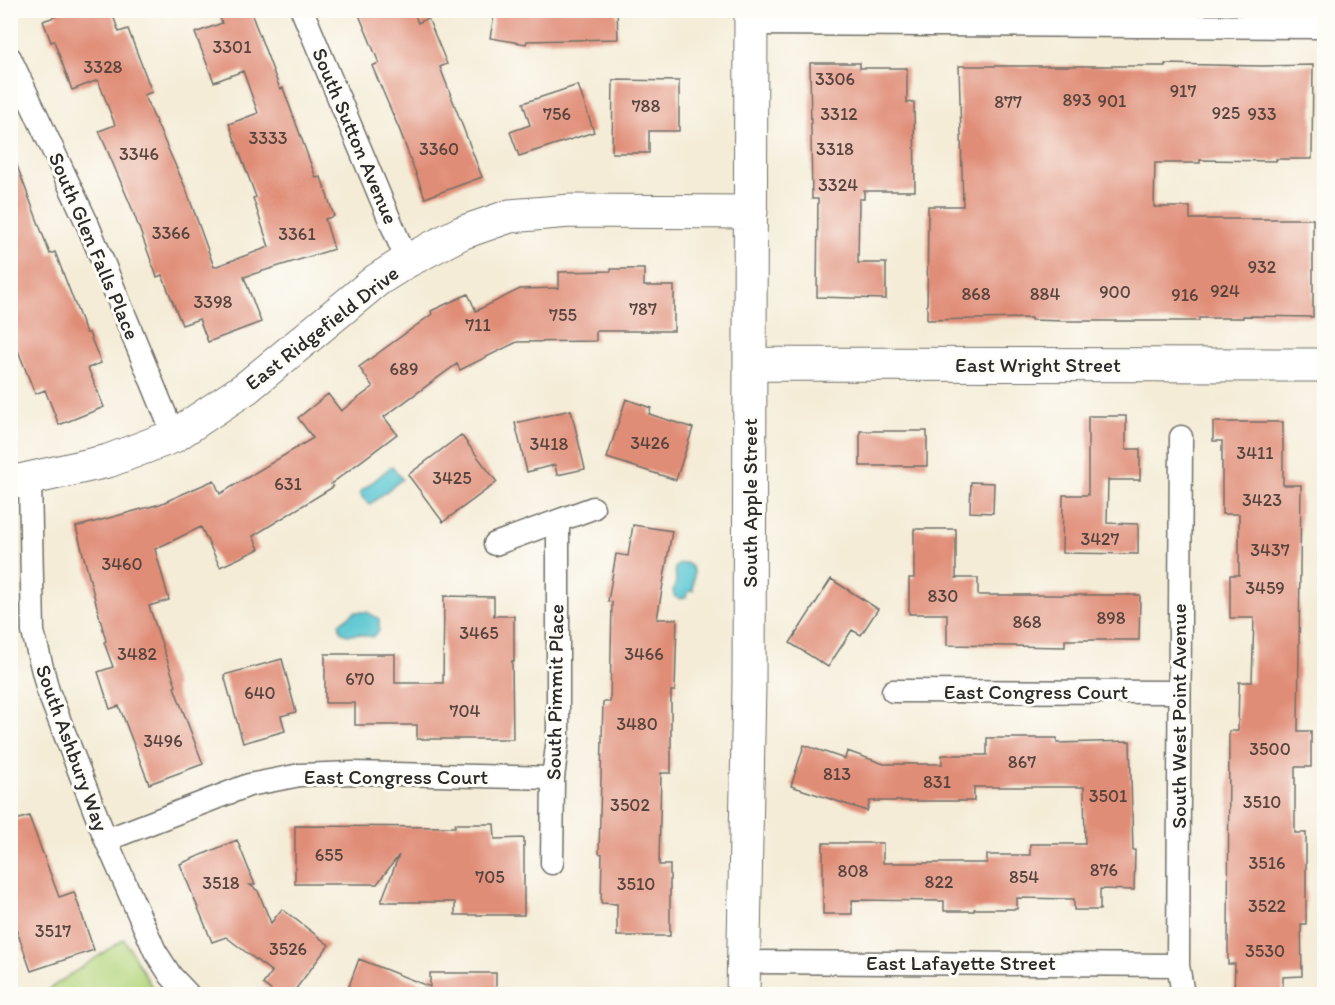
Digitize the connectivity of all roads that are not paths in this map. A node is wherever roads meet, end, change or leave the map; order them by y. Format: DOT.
graph roads {
  1 [pos="302,10"];
  2 [pos="751,17"];
  3 [pos="1324,27"];
  4 [pos="10,58"];
  5 [pos="751,212"];
  6 [pos="407,261"];
  7 [pos="751,364"];
  8 [pos="1324,365"];
  9 [pos="174,436"];
  10 [pos="1181,437"];
  11 [pos="20,482"];
  12 [pos="593,508"];
  13 [pos="558,521"];
  14 [pos="495,544"];
  15 [pos="893,691"];
  16 [pos="1179,692"];
  17 [pos="553,778"];
  18 [pos="106,840"];
  19 [pos="552,863"];
  20 [pos="743,962"];
  21 [pos="1178,965"];
  22 [pos="188,994"];
  23 [pos="743,994"];
  24 [pos="1183,994"];
  1 -- 6 [label="street, South Sutton Avenue"];
  2 -- 3 [label="street"];
  2 -- 5 [label="street, South Apple Street"];
  4 -- 9 [label="street, South Glen Falls Place"];
  5 -- 6 [label="street, East Ridgefield Drive"];
  5 -- 7 [label="street, South Apple Street"];
  6 -- 9 [label="street, East Ridgefield Drive"];
  7 -- 8 [label="street, East Wright Street"];
  7 -- 20 [label="street, South Apple Street"];
  9 -- 11 [label="street, East Ridgefield Drive"];
  10 -- 16 [label="street, South West Point Avenue"];
  11 -- 18 [label="street, South Ashbury Way"];
  12 -- 13 [label="street"];
  13 -- 14 [label="street"];
  13 -- 17 [label="street, South Pimmit Place"];
  15 -- 16 [label="street, East Congress Court"];
  16 -- 21 [label="street, South West Point Avenue"];
  17 -- 18 [label="street, East Congress Court"];
  17 -- 19 [label="street, South Pimmit Place"];
  18 -- 22 [label="street, South Ashbury Way"];
  20 -- 21 [label="street, East Lafayette Street"];
  20 -- 23 [label="street, South Apple Street"];
  21 -- 24 [label="street, South West Point Avenue"];
}
